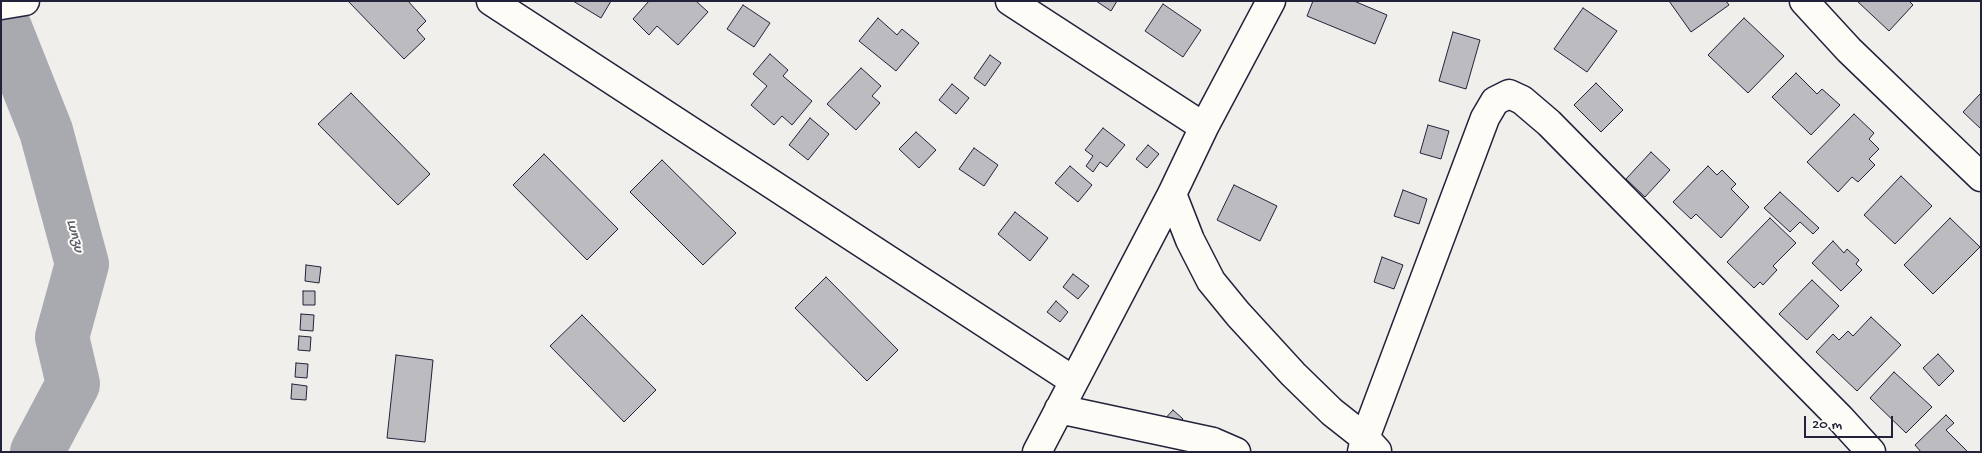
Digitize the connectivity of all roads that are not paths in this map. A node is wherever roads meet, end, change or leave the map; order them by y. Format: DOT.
graph roads {
  1 [pos="25,1"];
  2 [pos="491,1"];
  3 [pos="1010,1"];
  4 [pos="1271,1"];
  5 [pos="1804,1"];
  6 [pos="1,6"];
  7 [pos="1204,126"];
  8 [pos="1981,177"];
  9 [pos="1172,194"];
  10 [pos="1074,381"];
  11 [pos="1059,409"];
  12 [pos="1368,447"];
  13 [pos="1037,452"];
  14 [pos="1236,452"];
  15 [pos="1871,452"];
  1 -- 6 [label="street"];
  2 -- 10 [label="street"];
  3 -- 7 [label="street"];
  4 -- 7 [label="street"];
  5 -- 8 [label="street"];
  7 -- 9 [label="street"];
  9 -- 10 [label="street"];
  9 -- 12 [label="street"];
  10 -- 11 [label="street"];
  11 -- 13 [label="street"];
  11 -- 14 [label="street"];
  12 -- 15 [label="street"];
}
